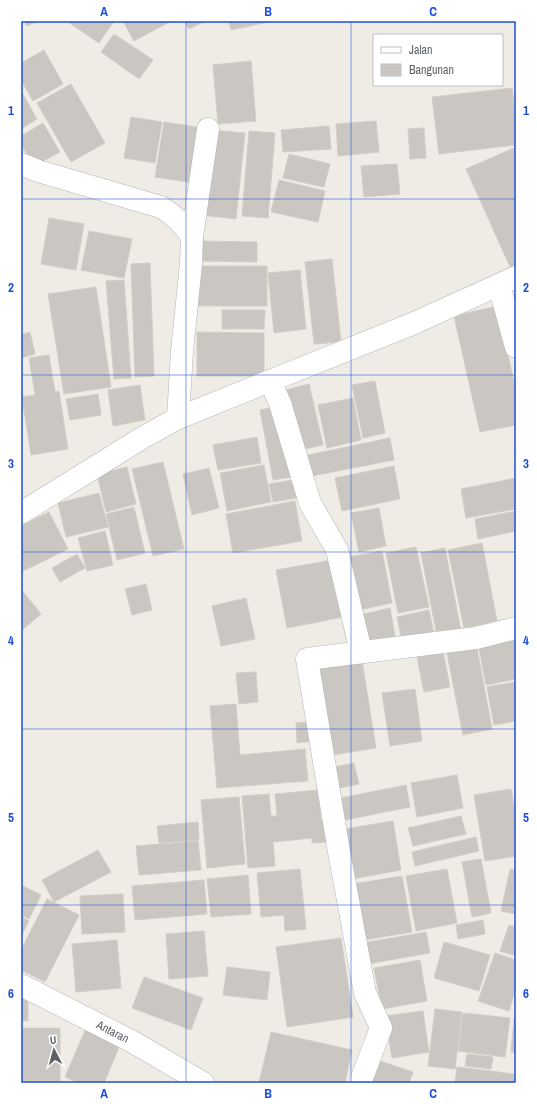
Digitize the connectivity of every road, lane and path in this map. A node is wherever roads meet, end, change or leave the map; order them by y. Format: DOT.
graph roads {
  1 [pos="208,129"];
  2 [pos="21,164"];
  3 [pos="192,237"];
  4 [pos="508,281"];
  5 [pos="516,347"];
  6 [pos="270,381"];
  7 [pos="178,418"];
  8 [pos="21,514"];
  9 [pos="516,628"];
  10 [pos="361,652"];
  11 [pos="21,985"];
  12 [pos="203,1083"];
  13 [pos="360,1083"];
  1 -- 3 [label="street"];
  2 -- 3 [label="street"];
  3 -- 7 [label="street"];
  4 -- 5 [label="street"];
  4 -- 6 [label="street"];
  6 -- 7 [label="street"];
  6 -- 10 [label="street"];
  7 -- 8 [label="street"];
  9 -- 10 [label="street"];
  10 -- 13 [label="street"];
  11 -- 12 [label="street, Antaran"];
}
